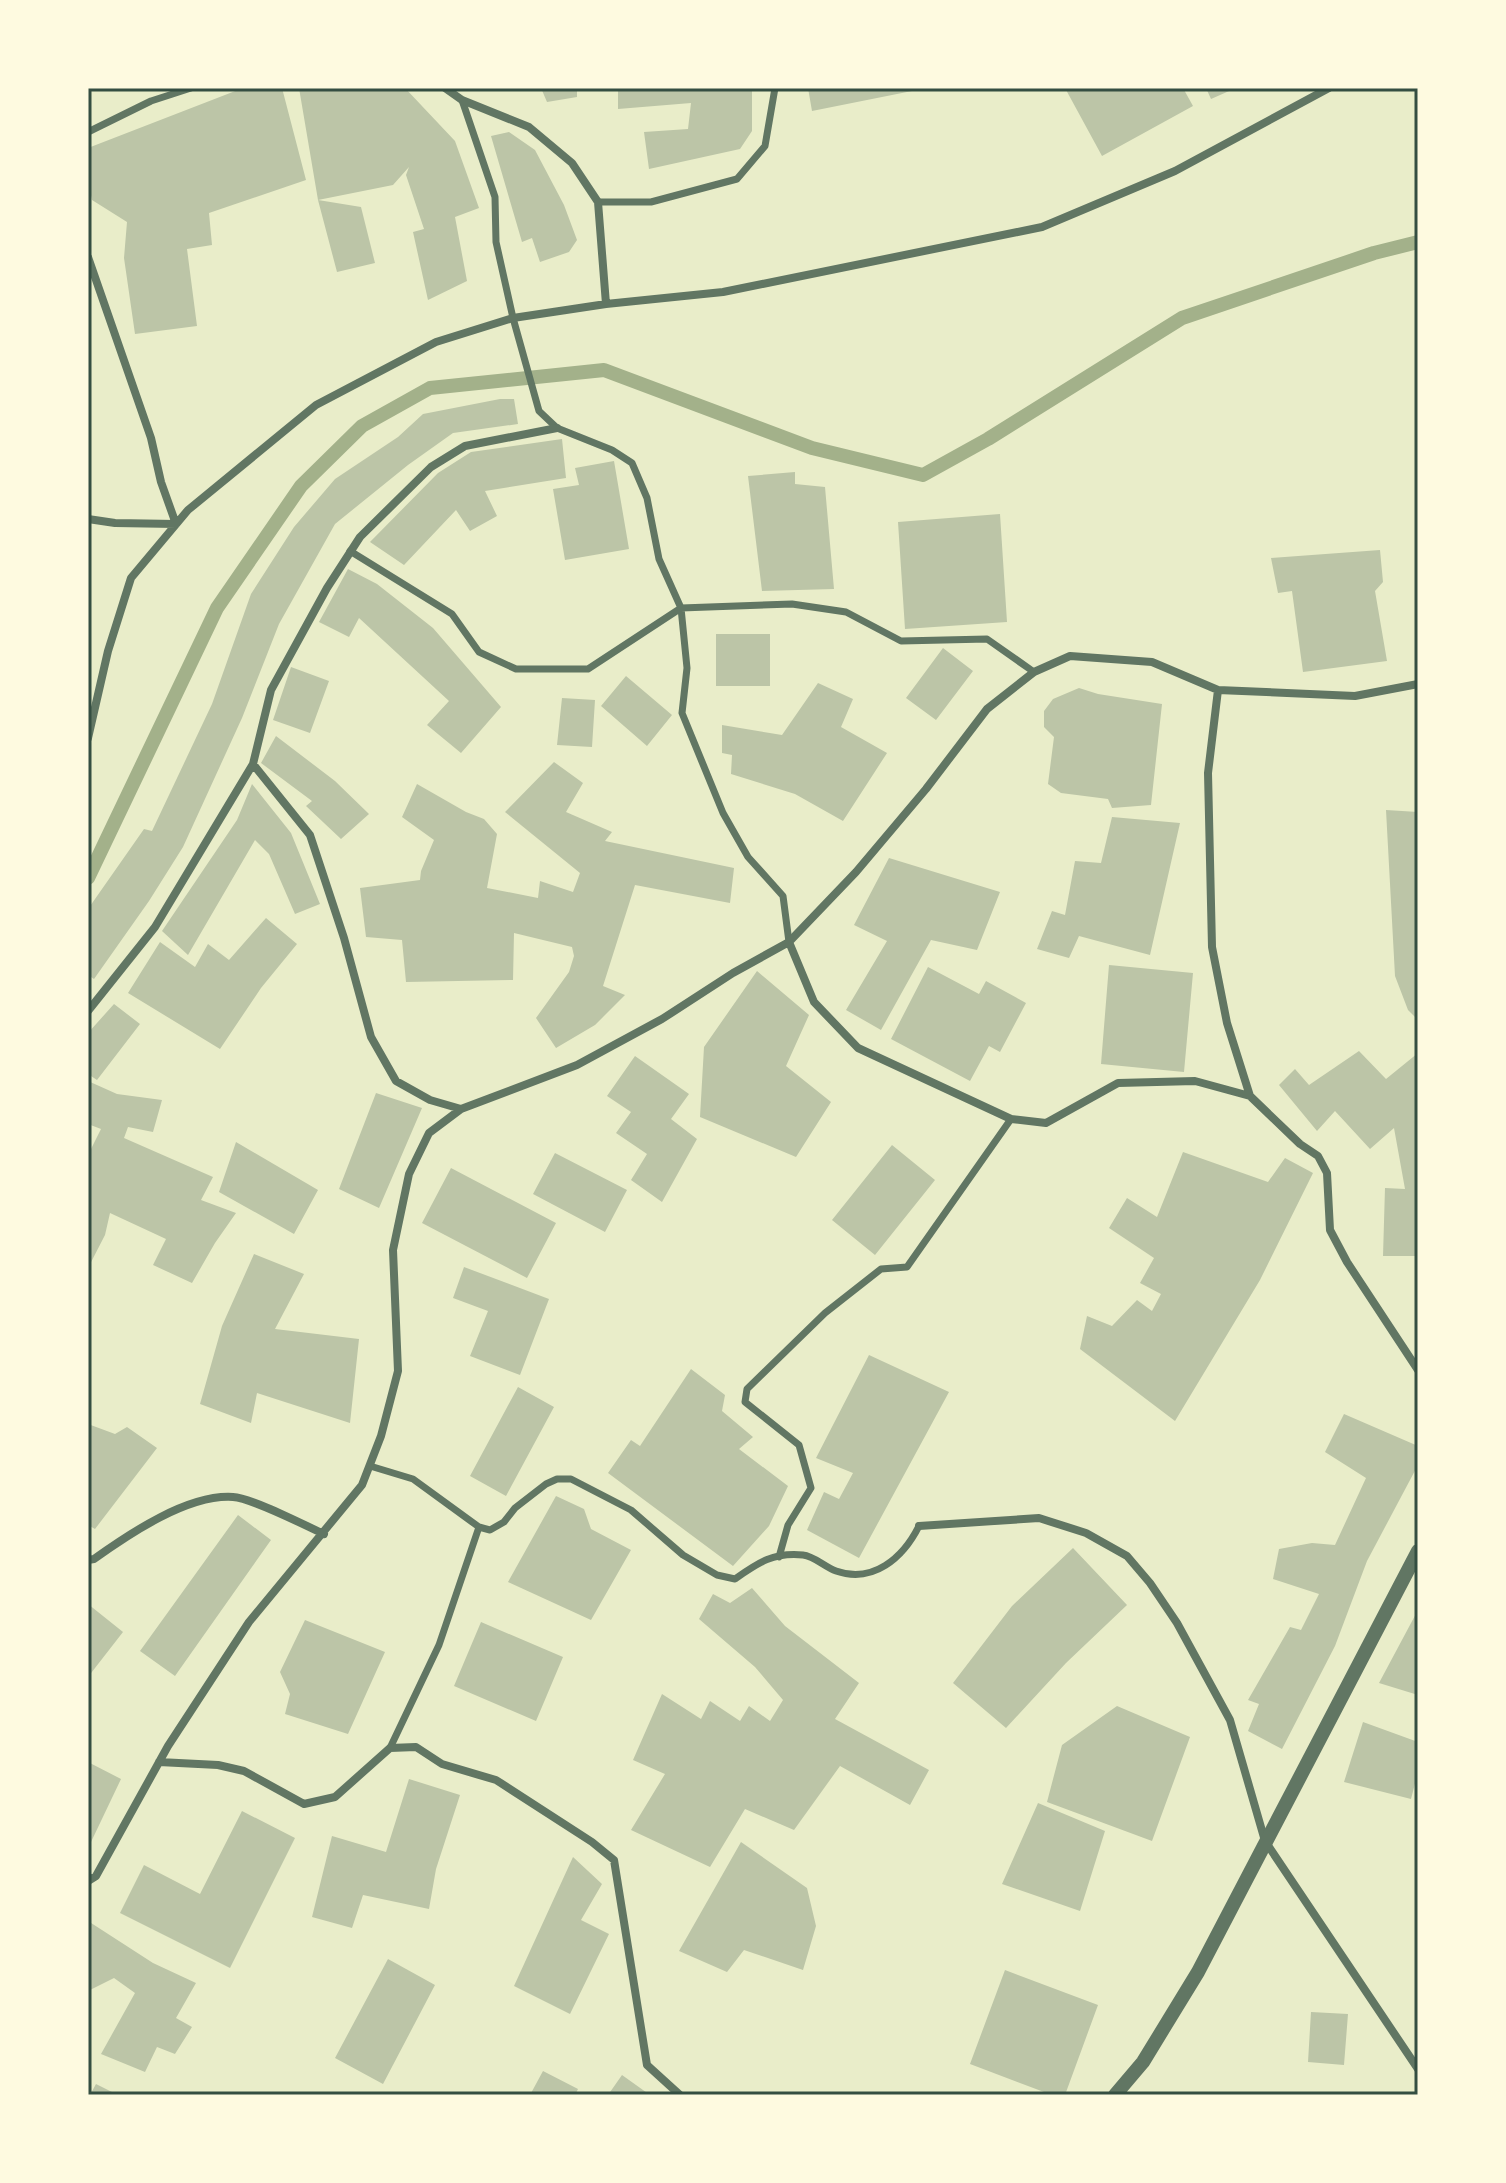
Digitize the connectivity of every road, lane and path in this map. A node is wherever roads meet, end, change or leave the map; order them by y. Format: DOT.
graph roads {
  1 [pos="191,88"];
  2 [pos="445,88"];
  3 [pos="775,88"];
  4 [pos="1329,88"];
  5 [pos="462,100"];
  6 [pos="88,132"];
  7 [pos="598,202"];
  8 [pos="88,257"];
  9 [pos="606,304"];
  10 [pos="513,318"];
  11 [pos="557,428"];
  12 [pos="88,519"];
  13 [pos="176,524"];
  14 [pos="350,551"];
  15 [pos="681,608"];
  16 [pos="1034,672"];
  17 [pos="1418,684"];
  18 [pos="1218,690"];
  19 [pos="88,738"];
  20 [pos="253,764"];
  21 [pos="789,942"];
  22 [pos="88,1011"];
  23 [pos="1250,1096"];
  24 [pos="461,1109"];
  25 [pos="1011,1119"];
  26 [pos="1418,1370"];
  27 [pos="370,1466"];
  28 [pos="919,1526"];
  29 [pos="479,1527"];
  30 [pos="324,1534"];
  31 [pos="1418,1551"];
  32 [pos="779,1557"];
  33 [pos="88,1560"];
  34 [pos="390,1748"];
  35 [pos="159,1762"];
  36 [pos="1265,1841"];
  37 [pos="88,1881"];
  38 [pos="1418,2069"];
  39 [pos="680,2095"];
  40 [pos="1115,2095"];
  1 -- 6 [label="street"];
  2 -- 5 [label="street"];
  3 -- 7 [label="street"];
  4 -- 9 [label="street"];
  5 -- 7 [label="street"];
  5 -- 10 [label="street"];
  7 -- 9 [label="street"];
  8 -- 13 [label="street"];
  9 -- 10 [label="street"];
  10 -- 11 [label="street"];
  10 -- 13 [label="street"];
  11 -- 14 [label="street"];
  11 -- 15 [label="street"];
  12 -- 13 [label="street"];
  13 -- 19 [label="street"];
  14 -- 15 [label="street"];
  14 -- 20 [label="street"];
  15 -- 16 [label="street"];
  15 -- 21 [label="street"];
  16 -- 18 [label="street"];
  16 -- 21 [label="street"];
  17 -- 18 [label="street"];
  18 -- 23 [label="street"];
  20 -- 22 [label="street"];
  20 -- 24 [label="street"];
  21 -- 24 [label="street"];
  21 -- 25 [label="street"];
  23 -- 25 [label="street"];
  23 -- 26 [label="street"];
  24 -- 27 [label="street"];
  25 -- 32 [label="street"];
  27 -- 29 [label="street"];
  27 -- 30 [label="street"];
  28 -- 32 [label="street"];
  28 -- 36 [label="street"];
  29 -- 32 [label="street"];
  29 -- 34 [label="street"];
  30 -- 33 [label="street"];
  30 -- 35 [label="street"];
  31 -- 36 [label="street"];
  34 -- 35 [label="street"];
  34 -- 39 [label="street"];
  35 -- 37 [label="street"];
  36 -- 38 [label="street"];
  36 -- 40 [label="street"];
}
